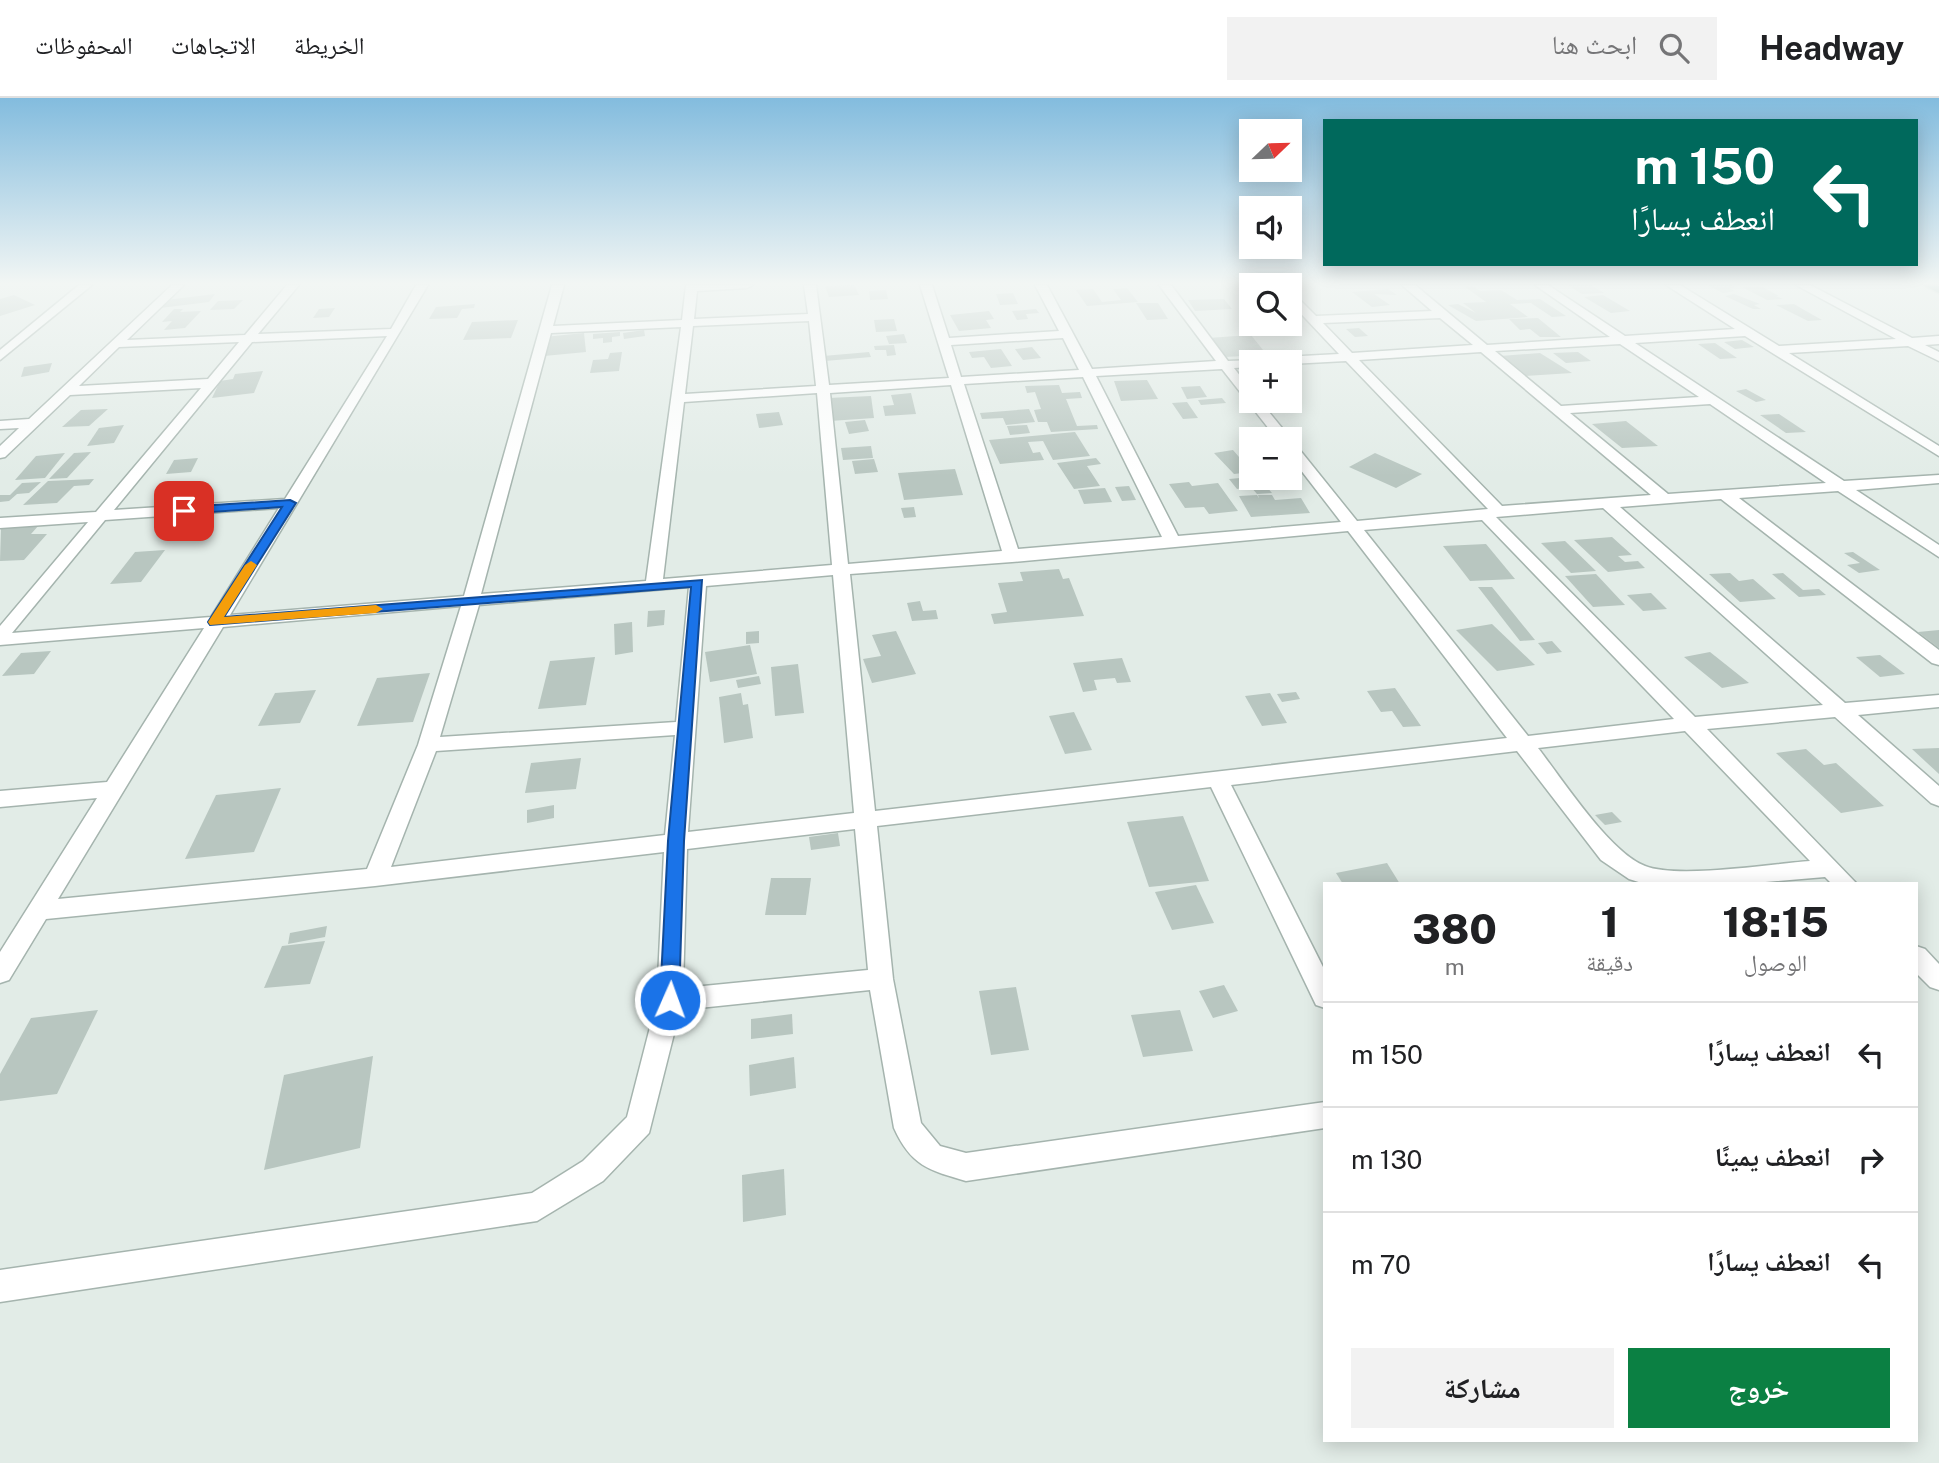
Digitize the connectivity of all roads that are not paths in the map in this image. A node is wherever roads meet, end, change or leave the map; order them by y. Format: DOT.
graph roads {
  1 [pos="109,349"];
  2 [pos="241,349"];
  3 [pos="385,349"];
  4 [pos="539,349"];
  5 [pos="684,349"];
  6 [pos="817,349"];
  7 [pos="946,349"];
  8 [pos="1075,349"];
  9 [pos="1213,349"];
  10 [pos="1340,349"];
  11 [pos="1484,349"];
  12 [pos="1489,349"];
  13 [pos="1635,349"];
  14 [pos="1779,349"];
  15 [pos="1785,349"];
  16 [pos="1348,357"];
  17 [pos="1302,360"];
  18 [pos="1239,364"];
  19 [pos="1225,365"];
  20 [pos="1087,372"];
  21 [pos="956,380"];
  22 [pos="213,383"];
  23 [pos="1239,383"];
  24 [pos="823,389"];
  25 [pos="65,391"];
  26 [pos="677,398"];
  27 [pos="1713,400"];
  28 [pos="1556,410"];
  29 [pos="1263,413"];
  30 [pos="32,423"];
  31 [pos="0,425"];
  32 [pos="1274,427"];
  33 [pos="1939,452"];
  34 [pos="0,454"];
  35 [pos="1302,462"];
  36 [pos="1939,479"];
  37 [pos="1840,485"];
  38 [pos="1725,495"];
  39 [pos="1665,499"];
  40 [pos="290,503"];
  41 [pos="1608,504"];
  42 [pos="1492,513"];
  43 [pos="103,516"];
  44 [pos="0,523"];
  45 [pos="1354,526"];
  46 [pos="1172,541"];
  47 [pos="1939,552"];
  48 [pos="1012,557"];
  49 [pos="839,569"];
  50 [pos="698,583"];
  51 [pos="654,586"];
  52 [pos="471,601"];
  53 [pos="215,622"];
  54 [pos="0,639"];
  55 [pos="1939,659"];
  56 [pos="1939,701"];
  57 [pos="1839,709"];
  58 [pos="1689,724"];
  59 [pos="685,728"];
  60 [pos="1523,742"];
  61 [pos="428,745"];
  62 [pos="1218,780"];
  63 [pos="113,789"];
  64 [pos="1939,798"];
  65 [pos="0,799"];
  66 [pos="865,819"];
  67 [pos="676,841"];
  68 [pos="1830,868"];
  69 [pos="375,877"];
  70 [pos="1844,882"];
  71 [pos="40,911"];
  72 [pos="1918,958"];
  73 [pos="0,973"];
  74 [pos="881,979"];
  75 [pos="1939,980"];
  76 [pos="1323,993"];
  77 [pos="670,1000"];
  78 [pos="1323,1115"];
  79 [pos="0,1286"];
  1 -- 25 [label="street"];
  2 -- 22 [label="street"];
  3 -- 40 [label="street"];
  4 -- 52 [label="street"];
  5 -- 26 [label="street"];
  6 -- 24 [label="street"];
  7 -- 21 [label="street"];
  8 -- 20 [label="street"];
  9 -- 19 [label="street"];
  10 -- 16 [label="street"];
  11 -- 12 [label="street"];
  11 -- 16 [label="street"];
  11 -- 28 [label="street"];
  13 -- 27 [label="street"];
  14 -- 15 [label="street"];
  14 -- 33 [label="street"];
  16 -- 17 [label="street"];
  16 -- 42 [label="street"];
  18 -- 19 [label="street"];
  19 -- 20 [label="street"];
  19 -- 23 [label="street"];
  20 -- 21 [label="street"];
  20 -- 46 [label="street"];
  21 -- 24 [label="street"];
  21 -- 48 [label="street"];
  22 -- 25 [label="street"];
  22 -- 43 [label="street"];
  24 -- 26 [label="street"];
  24 -- 49 [label="street"];
  25 -- 30 [label="street"];
  26 -- 51 [label="street"];
  27 -- 28 [label="street"];
  27 -- 37 [label="street"];
  28 -- 39 [label="street"];
  29 -- 32 [label="street"];
  30 -- 31 [label="street"];
  30 -- 34 [label="street"];
  35 -- 45 [label="street"];
  36 -- 37 [label="street"];
  37 -- 38 [label="street"];
  37 -- 47 [label="street"];
  38 -- 39 [label="street"];
  38 -- 55 [label="street"];
  39 -- 41 [label="street"];
  40 -- 43 [label="street"];
  40 -- 53 [label="street"];
  41 -- 42 [label="street"];
  41 -- 57 [label="street"];
  42 -- 45 [label="street"];
  42 -- 58 [label="street"];
  43 -- 44 [label="street"];
  43 -- 54 [label="street"];
  45 -- 46 [label="street"];
  45 -- 60 [label="street"];
  46 -- 48 [label="street"];
  48 -- 49 [label="street"];
  49 -- 50 [label="street"];
  49 -- 66 [label="street"];
  50 -- 51 [label="street"];
  50 -- 59 [label="street"];
  51 -- 52 [label="street"];
  52 -- 53 [label="street"];
  52 -- 61 [label="street"];
  53 -- 54 [label="street"];
  53 -- 63 [label="street"];
  56 -- 57 [label="street"];
  57 -- 58 [label="street"];
  57 -- 64 [label="street"];
  58 -- 60 [label="street"];
  58 -- 68 [label="street"];
  59 -- 61 [label="street"];
  59 -- 67 [label="street"];
  60 -- 62 [label="street"];
  60 -- 68 [label="street"];
  61 -- 69 [label="street"];
  62 -- 66 [label="street"];
  62 -- 76 [label="street"];
  63 -- 65 [label="street"];
  63 -- 71 [label="street"];
  66 -- 67 [label="street"];
  66 -- 74 [label="street"];
  67 -- 69 [label="street"];
  67 -- 77 [label="street"];
  68 -- 70 [label="street"];
  69 -- 71 [label="street"];
  71 -- 73 [label="street"];
  72 -- 75 [label="street"];
  74 -- 77 [label="street"];
  74 -- 78 [label="street"];
  77 -- 79 [label="street"];
}
